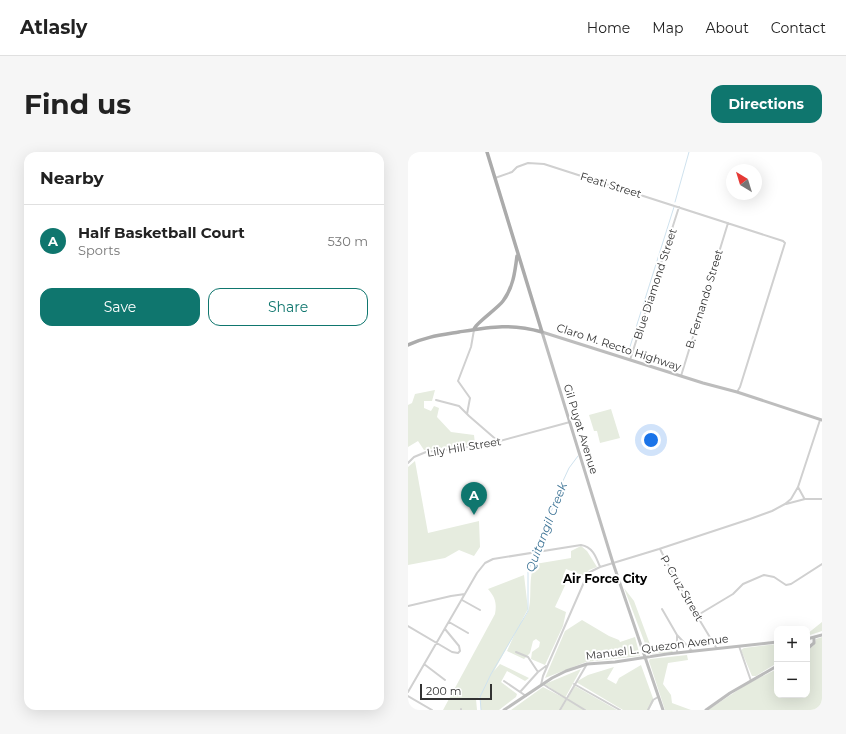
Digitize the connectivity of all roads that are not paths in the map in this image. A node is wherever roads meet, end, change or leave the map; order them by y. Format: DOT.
graph roads {
  1 [pos="487,152"];
  2 [pos="495,178"];
  3 [pos="679,207"];
  4 [pos="728,223"];
  5 [pos="518,255"];
  6 [pos="474,329"];
  7 [pos="542,332"];
  8 [pos="408,345"];
  9 [pos="630,360"];
  10 [pos="681,376"];
  11 [pos="737,392"];
  12 [pos="436,400"];
  13 [pos="467,414"];
  14 [pos="821,420"];
  15 [pos="570,422"];
  16 [pos="499,442"];
  17 [pos="408,463"];
  18 [pos="798,487"];
  19 [pos="805,499"];
  20 [pos="822,499"];
  21 [pos="784,504"];
  22 [pos="660,549"];
  23 [pos="613,563"];
  24 [pos="822,564"];
  25 [pos="600,567"];
  26 [pos="465,594"];
  27 [pos="462,600"];
  28 [pos="408,606"];
  29 [pos="662,609"];
  30 [pos="480,610"];
  31 [pos="698,615"];
  32 [pos="449,622"];
  33 [pos="408,626"];
  34 [pos="445,629"];
  35 [pos="468,633"];
  36 [pos="677,635"];
  37 [pos="822,636"];
  38 [pos="814,638"];
  39 [pos="810,639"];
  40 [pos="774,642"];
  41 [pos="437,643"];
  42 [pos="739,646"];
  43 [pos="810,646"];
  44 [pos="717,649"];
  45 [pos="516,652"];
  46 [pos="693,652"];
  47 [pos="677,653"];
  48 [pos="646,658"];
  49 [pos="424,664"];
  50 [pos="587,664"];
  51 [pos="547,666"];
  52 [pos="774,668"];
  53 [pos="538,672"];
  54 [pos="444,680"];
  55 [pos="504,681"];
  56 [pos="751,681"];
  57 [pos="574,684"];
  58 [pos="542,685"];
  59 [pos="408,692"];
  60 [pos="520,692"];
  61 [pos="408,696"];
  62 [pos="526,696"];
  63 [pos="659,696"];
  64 [pos="566,699"];
  65 [pos="432,710"];
  66 [pos="504,710"];
  67 [pos="560,710"];
  68 [pos="585,710"];
  69 [pos="620,710"];
  70 [pos="648,710"];
  71 [pos="663,710"];
  72 [pos="706,710"];
  1 -- 2 [label="main road, Gil Puyat Avenue"];
  2 -- 3 [label="street, Feati Street"];
  2 -- 5 [label="main road, Gil Puyat Avenue"];
  3 -- 4 [label="street, Feati Street"];
  3 -- 9 [label="street, Blue Diamond Street"];
  4 -- 10 [label="street, B. Fernando Street"];
  4 -- 11 [label="street, Feati Street"];
  5 -- 6 [label="main road"];
  5 -- 7 [label="main road, Gil Puyat Avenue"];
  6 -- 7 [label="main road, Claro M. Recto Highway"];
  6 -- 8 [label="main road, Claro M. Recto Highway"];
  6 -- 13 [label="street"];
  7 -- 9 [label="main road, Claro M. Recto Highway"];
  7 -- 15 [label="main road, Gil Puyat Avenue"];
  9 -- 10 [label="main road, Claro M. Recto Highway"];
  10 -- 11 [label="main road, Claro M. Recto Highway"];
  11 -- 14 [label="main road, Claro M. Recto Highway"];
  12 -- 13 [label="street"];
  13 -- 16 [label="street"];
  14 -- 18 [label="street"];
  15 -- 16 [label="street, Lily Hill Street"];
  15 -- 23 [label="main road, Gil Puyat Avenue"];
  16 -- 17 [label="street, Lily Hill Street"];
  18 -- 19 [label="street"];
  18 -- 21 [label="street"];
  19 -- 20 [label="street"];
  19 -- 21 [label="street"];
  21 -- 22 [label="street"];
  22 -- 23 [label="street"];
  22 -- 31 [label="street, P. Cruz Street"];
  23 -- 25 [label="street"];
  23 -- 48 [label="main road, Gil Puyat Avenue"];
  24 -- 31 [label="street"];
  25 -- 26 [label="street"];
  25 -- 51 [label="street"];
  26 -- 27 [label="street"];
  26 -- 28 [label="street"];
  27 -- 30 [label="street"];
  27 -- 32 [label="street"];
  29 -- 36 [label="street"];
  31 -- 44 [label="street, P. Cruz Street"];
  32 -- 34 [label="street"];
  32 -- 35 [label="street"];
  33 -- 41 [label="street"];
  34 -- 41 [label="street"];
  34 -- 41 [label="street"];
  36 -- 46 [label="street"];
  36 -- 47 [label="street"];
  37 -- 38 [label="main road"];
  38 -- 39 [label="main road"];
  38 -- 43 [label="main road"];
  40 -- 42 [label="main road, Manuel L. Quezon Avenue"];
  41 -- 49 [label="street"];
  42 -- 44 [label="main road, Manuel L. Quezon Avenue"];
  42 -- 56 [label="street"];
  44 -- 46 [label="main road, Manuel L. Quezon Avenue"];
  45 -- 53 [label="street"];
  46 -- 47 [label="main road, Manuel L. Quezon Avenue"];
  47 -- 48 [label="main road, Manuel L. Quezon Avenue"];
  48 -- 50 [label="main road, Manuel L. Quezon Avenue"];
  48 -- 63 [label="main road, Gil Puyat Avenue"];
  49 -- 54 [label="street"];
  49 -- 59 [label="street"];
  50 -- 57 [label="street"];
  50 -- 58 [label="main road, Manuel L. Quezon Avenue"];
  51 -- 53 [label="street"];
  51 -- 58 [label="street"];
  52 -- 56 [label="main road"];
  53 -- 60 [label="street"];
  55 -- 60 [label="street"];
  56 -- 72 [label="main road"];
  57 -- 64 [label="street"];
  57 -- 69 [label="street"];
  58 -- 62 [label="main road, Manuel L. Quezon Avenue"];
  58 -- 64 [label="street"];
  60 -- 62 [label="street"];
  61 -- 65 [label="street"];
  62 -- 66 [label="main road, Manuel L. Quezon Avenue"];
  63 -- 70 [label="street"];
  63 -- 71 [label="main road, Gil Puyat Avenue"];
  64 -- 67 [label="street"];
  64 -- 68 [label="street"];
}
